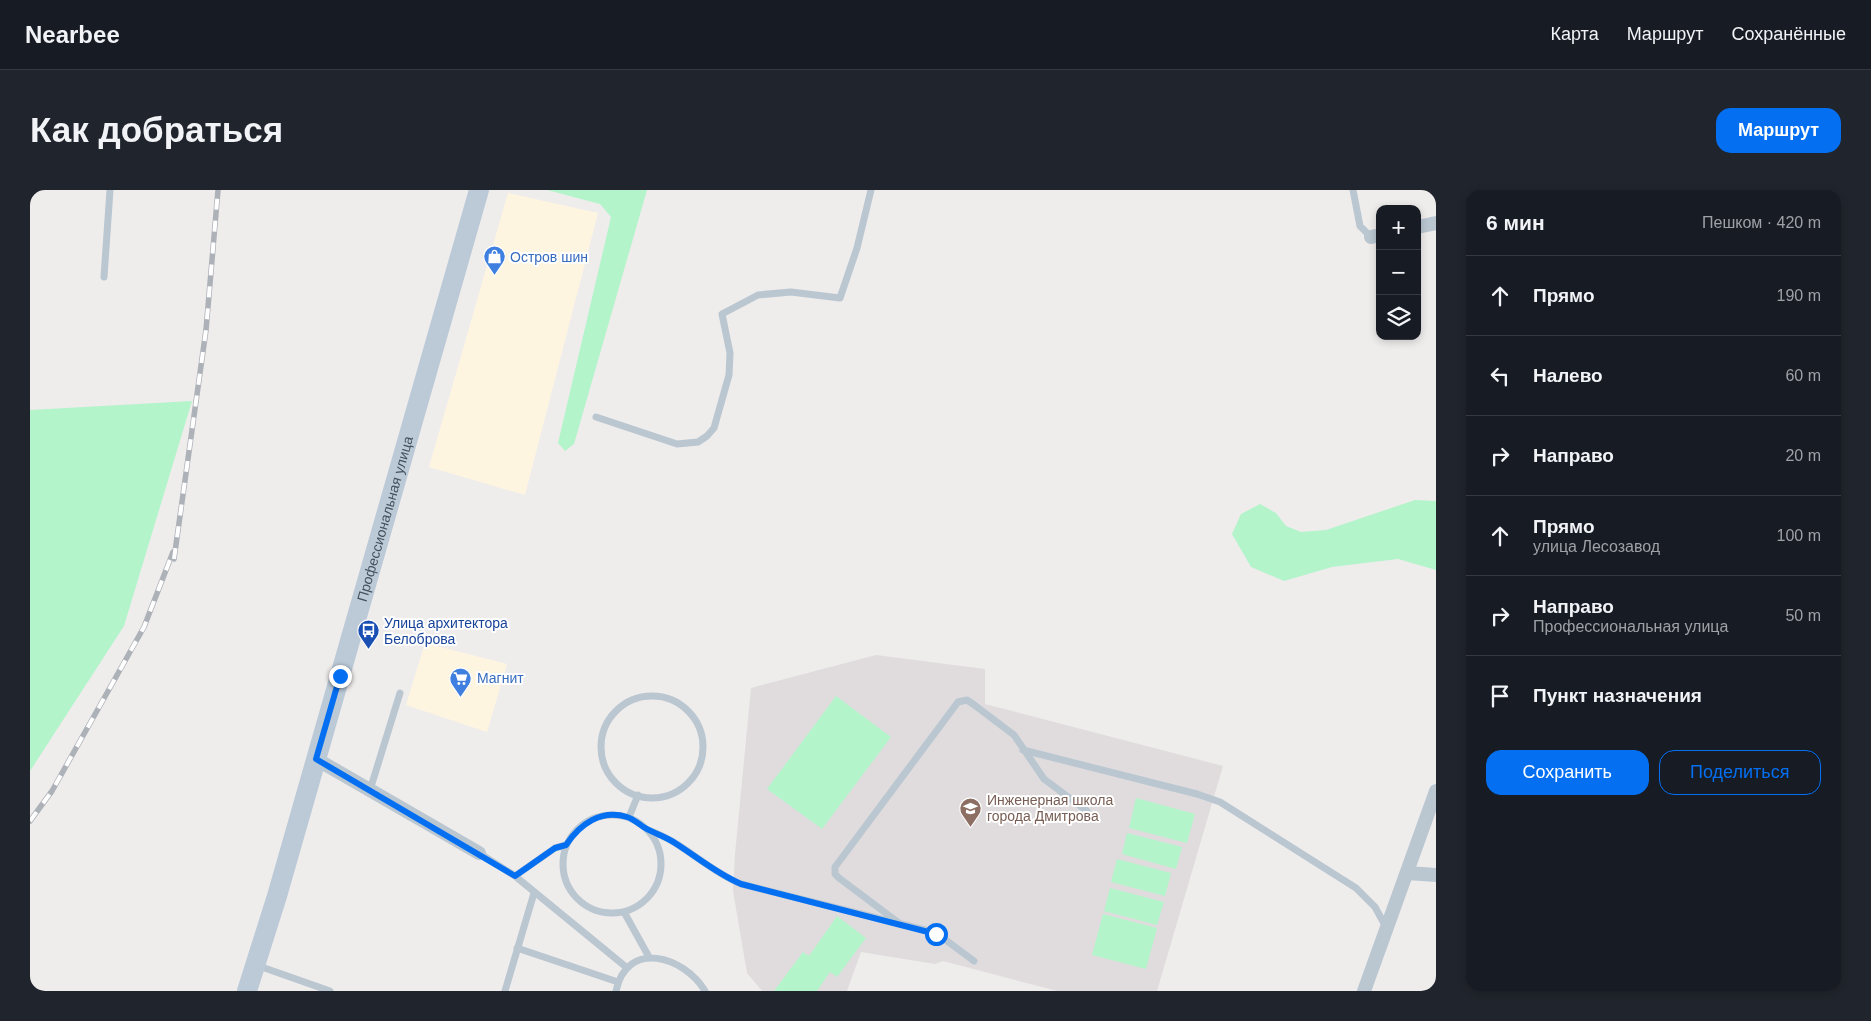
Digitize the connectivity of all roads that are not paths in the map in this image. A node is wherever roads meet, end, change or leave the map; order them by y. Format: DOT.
graph roads {
  1 [pos="110,190"];
  2 [pos="479,190"];
  3 [pos="871,190"];
  4 [pos="1353,190"];
  5 [pos="1436,223"];
  6 [pos="1421,226"];
  7 [pos="1375,236"];
  8 [pos="104,277"];
  9 [pos="596,417"];
  10 [pos="400,693"];
  11 [pos="1023,750"];
  12 [pos="316,759"];
  13 [pos="370,790"];
  14 [pos="1436,791"];
  15 [pos="638,795"];
  16 [pos="1087,811"];
  17 [pos="629,817"];
  18 [pos="648,830"];
  19 [pos="566,845"];
  20 [pos="479,853"];
  21 [pos="1408,873"];
  22 [pos="1436,875"];
  23 [pos="515,876"];
  24 [pos="534,893"];
  25 [pos="624,912"];
  26 [pos="899,923"];
  27 [pos="1388,929"];
  28 [pos="517,948"];
  29 [pos="649,957"];
  30 [pos="974,961"];
  31 [pos="256,965"];
  32 [pos="626,966"];
  33 [pos="618,982"];
  34 [pos="247,991"];
  35 [pos="330,991"];
  36 [pos="505,991"];
  37 [pos="616,991"];
  38 [pos="705,991"];
  39 [pos="1364,991"];
  1 -- 8 [label="lane"];
  2 -- 12 [label="main road, Профессиональная улица"];
  3 -- 9 [label="lane"];
  4 -- 7 [label="lane"];
  5 -- 6 [label="street"];
  10 -- 13 [label="lane"];
  11 -- 16 [label="lane"];
  11 -- 26 [label="lane"];
  11 -- 27 [label="lane"];
  12 -- 13 [label="street"];
  12 -- 31 [label="main road, Профессиональная улица"];
  13 -- 20 [label="street"];
  14 -- 21 [label="street"];
  15 -- 15 [label="lane"];
  15 -- 17 [label="lane"];
  17 -- 18 [label="lane"];
  17 -- 19 [label="lane"];
  18 -- 25 [label="lane"];
  18 -- 26 [label="lane"];
  19 -- 23 [label="lane"];
  19 -- 25 [label="lane"];
  20 -- 23 [label="lane"];
  21 -- 22 [label="street"];
  21 -- 27 [label="street"];
  23 -- 24 [label="lane"];
  24 -- 28 [label="lane"];
  24 -- 32 [label="lane"];
  25 -- 29 [label="lane"];
  26 -- 30 [label="lane"];
  27 -- 39 [label="street"];
  28 -- 33 [label="lane"];
  28 -- 36 [label="lane"];
  29 -- 32 [label="lane"];
  29 -- 38 [label="lane"];
  31 -- 34 [label="main road, Профессиональная улица"];
  31 -- 35 [label="lane"];
  32 -- 33 [label="lane"];
  33 -- 37 [label="lane"];
}
